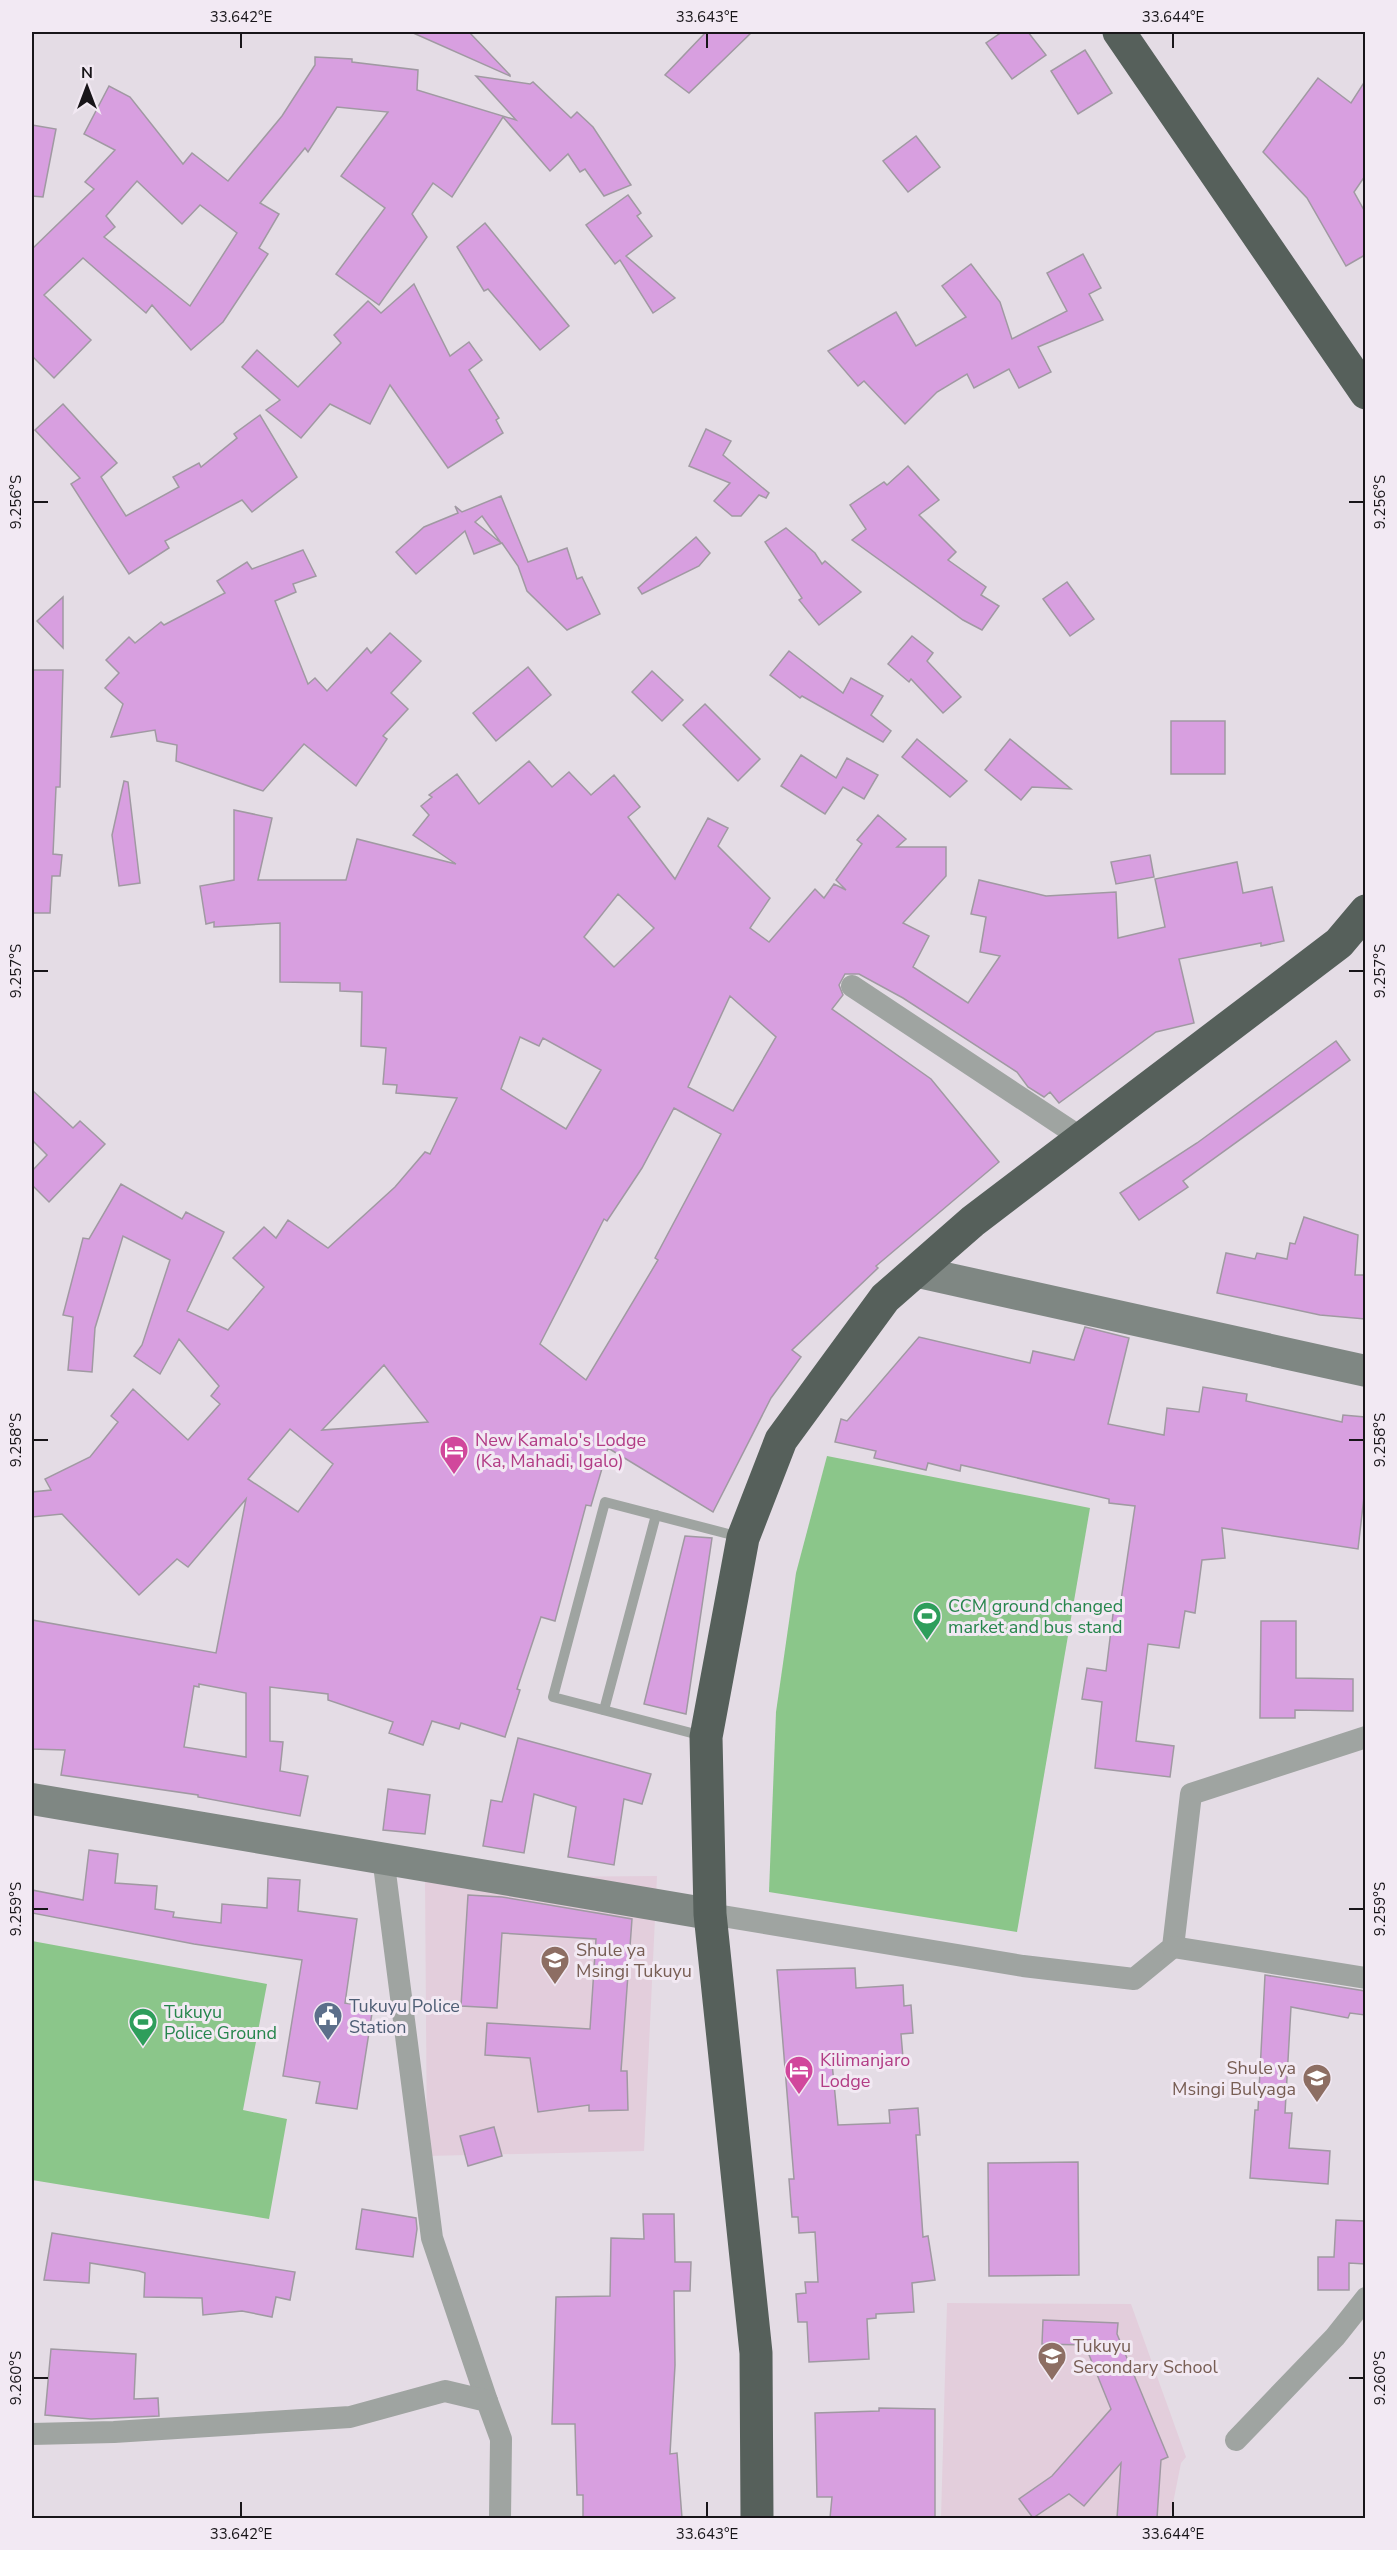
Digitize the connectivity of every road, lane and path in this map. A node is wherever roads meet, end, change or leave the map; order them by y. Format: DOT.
graph roads {
  1 [pos="1119,32"];
  2 [pos="1360,375"];
  3 [pos="1365,911"];
  4 [pos="852,986"];
  5 [pos="1080,1137"];
  6 [pos="918,1272"];
  7 [pos="1365,1371"];
  8 [pos="656,1515"];
  9 [pos="743,1538"];
  10 [pos="604,1710"];
  11 [pos="706,1737"];
  12 [pos="1365,1737"];
  13 [pos="32,1799"];
  14 [pos="383,1857"];
  15 [pos="710,1914"];
  16 [pos="1173,1947"];
  17 [pos="1365,1978"];
  18 [pos="1365,2298"];
  19 [pos="488,2402"];
  20 [pos="32,2434"];
  21 [pos="1236,2440"];
  22 [pos="500,2518"];
  23 [pos="757,2518"];
  1 -- 2 [label="highway"];
  3 -- 5 [label="highway"];
  4 -- 5 [label="street"];
  5 -- 6 [label="highway"];
  6 -- 7 [label="street"];
  6 -- 9 [label="highway"];
  8 -- 9 [label="lane"];
  8 -- 10 [label="lane"];
  8 -- 10 [label="lane"];
  9 -- 11 [label="highway"];
  10 -- 11 [label="lane"];
  11 -- 15 [label="highway"];
  12 -- 16 [label="street"];
  13 -- 14 [label="street"];
  14 -- 15 [label="street"];
  14 -- 19 [label="street"];
  15 -- 16 [label="street"];
  15 -- 23 [label="highway"];
  16 -- 17 [label="street"];
  18 -- 21 [label="street"];
  19 -- 20 [label="street"];
  19 -- 22 [label="street"];
}
